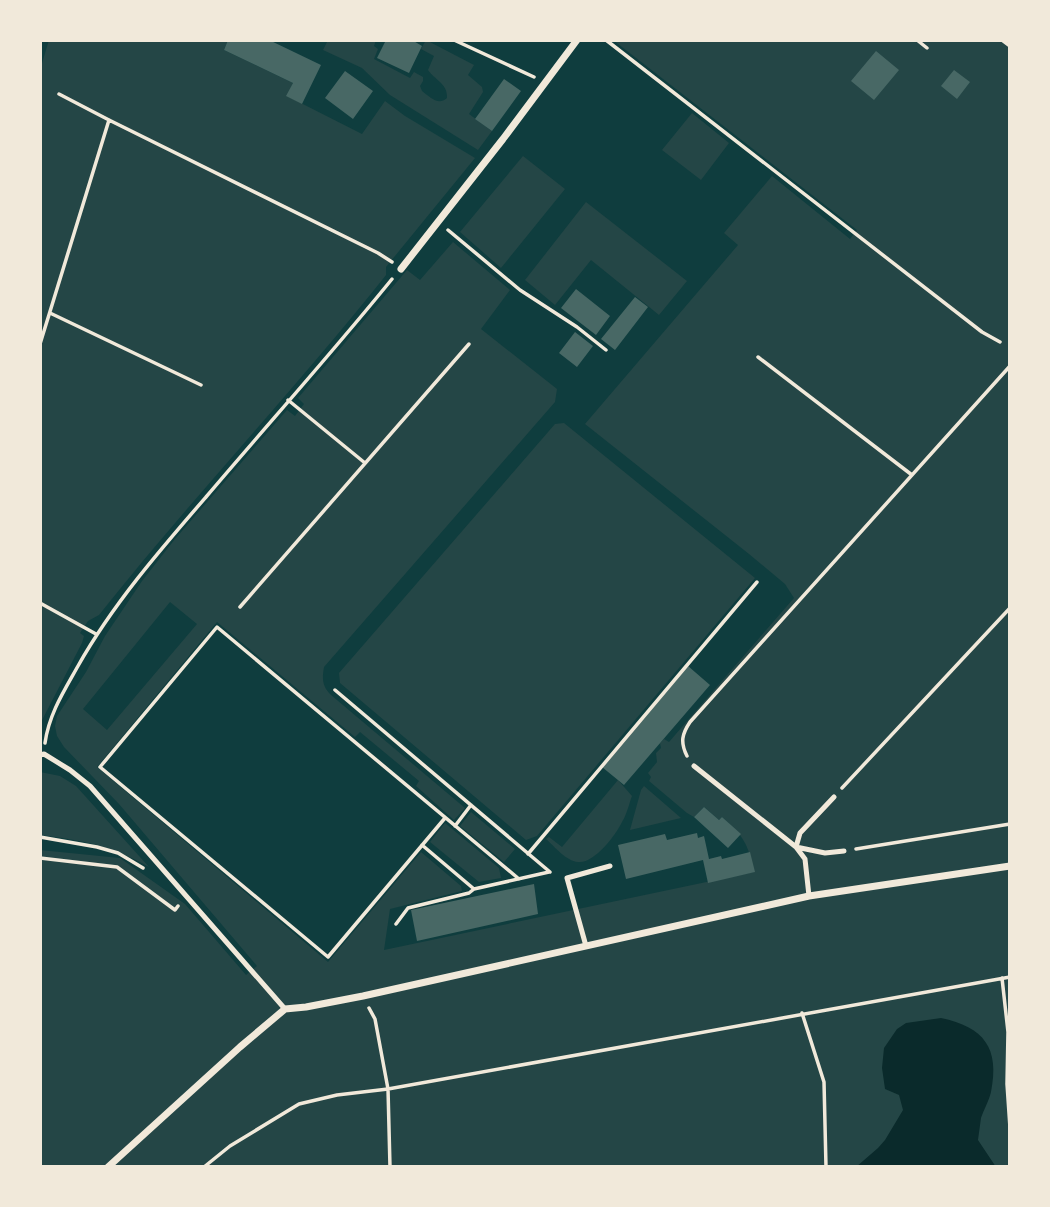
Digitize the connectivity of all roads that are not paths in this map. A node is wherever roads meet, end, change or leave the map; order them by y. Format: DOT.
graph roads {
  1 [pos="577,40"];
  2 [pos="401,269"];
  3 [pos="42,755"];
  4 [pos="694,766"];
  5 [pos="834,797"];
  6 [pos="796,847"];
  7 [pos="844,851"];
  8 [pos="610,866"];
  9 [pos="1010,866"];
  10 [pos="809,896"];
  11 [pos="586,946"];
  12 [pos="285,1009"];
  13 [pos="108,1167"];
  1 -- 2 [label="street"];
  3 -- 12 [label="lane"];
  4 -- 6 [label="lane"];
  5 -- 6 [label="lane"];
  6 -- 7 [label="lane"];
  6 -- 10 [label="lane"];
  8 -- 11 [label="lane"];
  9 -- 10 [label="street"];
  10 -- 11 [label="street"];
  11 -- 12 [label="street"];
  12 -- 13 [label="street"];
}
